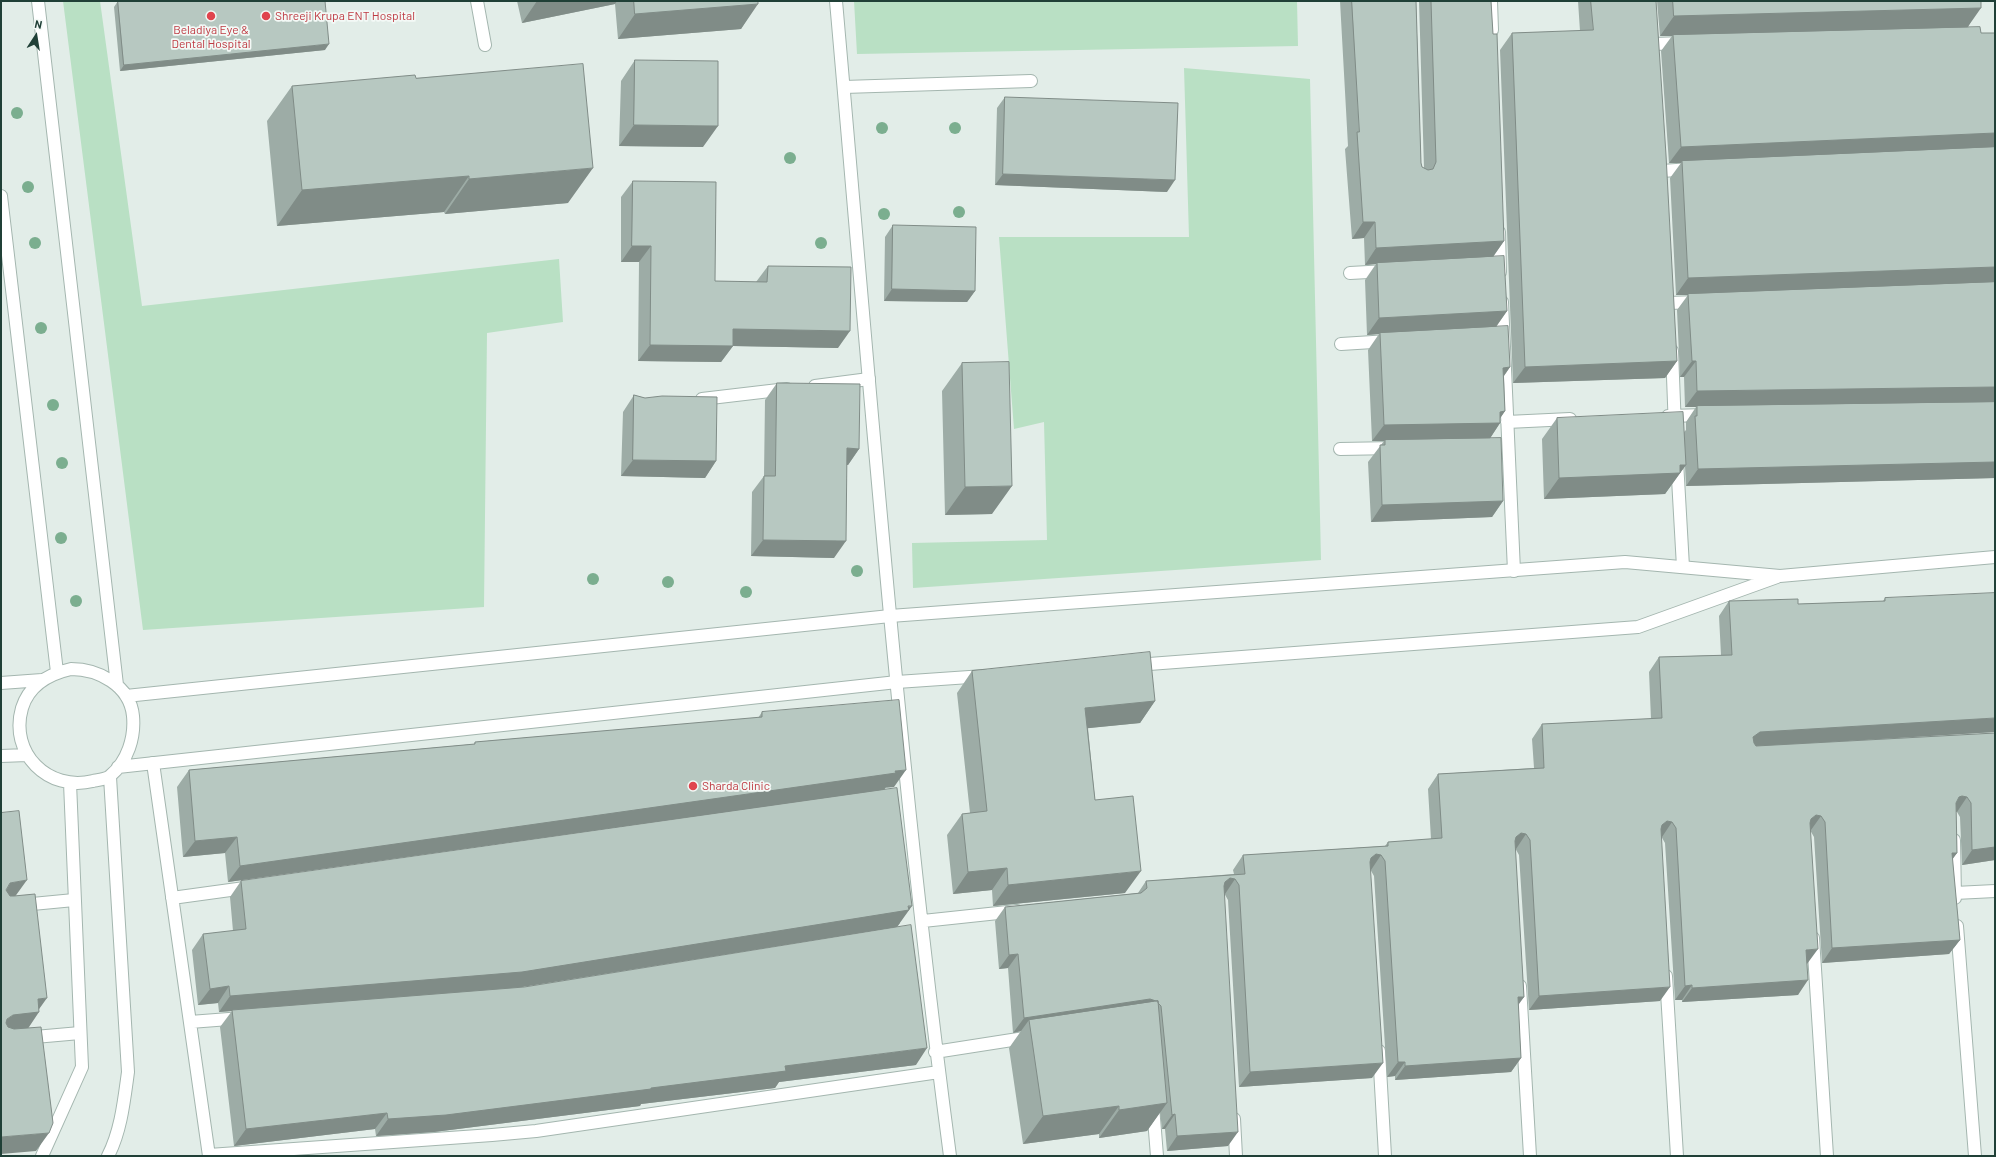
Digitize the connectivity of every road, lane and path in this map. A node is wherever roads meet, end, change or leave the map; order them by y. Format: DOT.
graph roads {
  1 [pos="38,1"];
  2 [pos="477,1"];
  3 [pos="836,1"];
  4 [pos="1491,1"];
  5 [pos="1652,29"];
  6 [pos="1493,41"];
  7 [pos="1694,43"];
  8 [pos="1654,44"];
  9 [pos="485,45"];
  10 [pos="1655,60"];
  11 [pos="1031,81"];
  12 [pos="844,87"];
  13 [pos="1702,169"];
  14 [pos="1663,186"];
  15 [pos="1,196"];
  16 [pos="1498,217"];
  17 [pos="1500,265"];
  18 [pos="1484,266"];
  19 [pos="1398,271"];
  20 [pos="1350,274"];
  21 [pos="1669,288"];
  22 [pos="1709,302"];
  23 [pos="1670,303"];
  24 [pos="1670,318"];
  25 [pos="1504,335"];
  26 [pos="1488,336"];
  27 [pos="1403,340"];
  28 [pos="1671,340"];
  29 [pos="1341,344"];
  30 [pos="869,379"];
  31 [pos="688,401"];
  32 [pos="1674,415"];
  33 [pos="1721,415"];
  34 [pos="1658,416"];
  35 [pos="1579,419"];
  36 [pos="1507,422"];
  37 [pos="1493,447"];
  38 [pos="1508,447"];
  39 [pos="1340,448"];
  40 [pos="1409,448"];
  41 [pos="1995,557"];
  42 [pos="1683,567"];
  43 [pos="1514,571"];
  44 [pos="1780,576"];
  45 [pos="890,616"];
  46 [pos="1120,666"];
  47 [pos="57,672"];
  48 [pos="993,675"];
  49 [pos="42,680"];
  50 [pos="897,682"];
  51 [pos="1,683"];
  52 [pos="117,685"];
  53 [pos="126,696"];
  54 [pos="27,755"];
  55 [pos="1,756"];
  56 [pos="153,763"];
  57 [pos="118,767"];
  58 [pos="110,776"];
  59 [pos="70,783"];
  60 [pos="909,794"];
  61 [pos="893,797"];
  62 [pos="1953,825"];
  63 [pos="267,885"];
  64 [pos="1995,891"];
  65 [pos="1955,893"];
  66 [pos="172,898"];
  67 [pos="74,900"];
  68 [pos="1,907"];
  69 [pos="1030,910"];
  70 [pos="1812,922"];
  71 [pos="923,925"];
  72 [pos="908,932"];
  73 [pos="1665,960"];
  74 [pos="1519,974"];
  75 [pos="252,1017"];
  76 [pos="190,1022"];
  77 [pos="80,1033"];
  78 [pos="1044,1035"];
  79 [pos="1,1040"];
  80 [pos="1378,1040"];
  81 [pos="936,1052"];
  82 [pos="939,1072"];
  83 [pos="1152,1096"];
  84 [pos="1234,1110"];
  85 [pos="209,1155"];
  86 [pos="42,1156"];
  87 [pos="108,1156"];
  88 [pos="950,1156"];
  89 [pos="1157,1156"];
  90 [pos="1236,1156"];
  91 [pos="1385,1156"];
  92 [pos="1530,1156"];
  93 [pos="1677,1156"];
  94 [pos="1826,1156"];
  95 [pos="1975,1156"];
  1 -- 52 [label="street"];
  2 -- 9 [label="street"];
  3 -- 12 [label="street"];
  4 -- 6 [label="street"];
  5 -- 8 [label="street"];
  7 -- 8 [label="street"];
  8 -- 10 [label="street"];
  11 -- 12 [label="street"];
  12 -- 30 [label="street"];
  13 -- 14 [label="street"];
  15 -- 47 [label="street"];
  16 -- 17 [label="street"];
  17 -- 18 [label="street"];
  17 -- 25 [label="street"];
  19 -- 20 [label="street"];
  21 -- 23 [label="street"];
  22 -- 23 [label="street"];
  23 -- 24 [label="street"];
  25 -- 26 [label="street"];
  25 -- 36 [label="street"];
  27 -- 29 [label="street"];
  28 -- 32 [label="street"];
  30 -- 31 [label="street"];
  30 -- 45 [label="street"];
  32 -- 33 [label="street"];
  32 -- 34 [label="street"];
  32 -- 42 [label="street"];
  35 -- 36 [label="street"];
  36 -- 38 [label="street"];
  37 -- 38 [label="street"];
  38 -- 43 [label="street"];
  39 -- 40 [label="street"];
  41 -- 44 [label="street"];
  42 -- 43 [label="street"];
  42 -- 44 [label="street"];
  43 -- 45 [label="street"];
  44 -- 46 [label="street"];
  45 -- 50 [label="street"];
  45 -- 53 [label="street"];
  47 -- 49 [label="street"];
  47 -- 52 [label="street"];
  48 -- 50 [label="street"];
  49 -- 51 [label="street"];
  49 -- 54 [label="street"];
  50 -- 56 [label="street"];
  50 -- 60 [label="street"];
  52 -- 53 [label="street"];
  53 -- 57 [label="street"];
  54 -- 55 [label="street"];
  54 -- 59 [label="street"];
  56 -- 57 [label="street"];
  56 -- 66 [label="street"];
  57 -- 58 [label="street"];
  58 -- 59 [label="street"];
  58 -- 87 [label="street"];
  59 -- 67 [label="street"];
  60 -- 61 [label="street"];
  60 -- 71 [label="street"];
  62 -- 65 [label="street"];
  63 -- 66 [label="street"];
  64 -- 65 [label="street"];
  65 -- 95 [label="street"];
  66 -- 76 [label="street"];
  67 -- 68 [label="street"];
  67 -- 77 [label="street"];
  69 -- 71 [label="street"];
  70 -- 94 [label="street"];
  71 -- 72 [label="street"];
  71 -- 81 [label="street"];
  73 -- 93 [label="street"];
  74 -- 92 [label="street"];
  75 -- 76 [label="street"];
  76 -- 85 [label="street"];
  77 -- 79 [label="street"];
  77 -- 86 [label="street"];
  78 -- 81 [label="street"];
  80 -- 91 [label="street"];
  81 -- 82 [label="street"];
  82 -- 85 [label="street"];
  82 -- 88 [label="street"];
  83 -- 89 [label="street"];
  84 -- 90 [label="street"];
}
